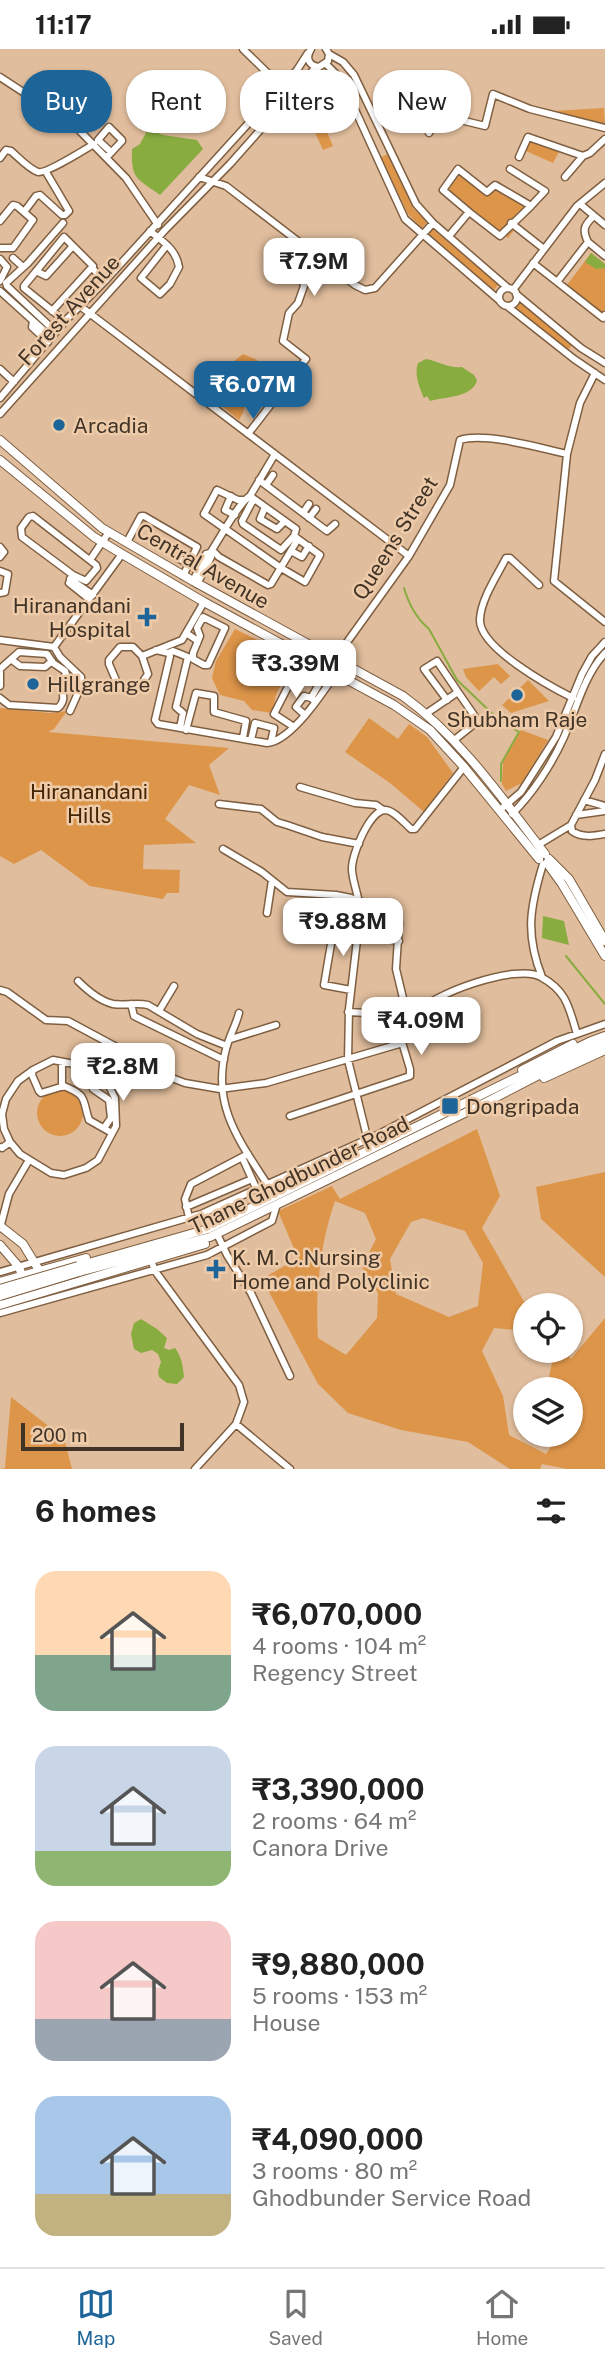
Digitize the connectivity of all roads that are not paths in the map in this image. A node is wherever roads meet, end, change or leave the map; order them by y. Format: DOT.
graph roads {
  1 [pos="243,49"];
  2 [pos="309,51"];
  3 [pos="327,52"];
  4 [pos="326,64"];
  5 [pos="316,67"];
  6 [pos="265,70"];
  7 [pos="294,70"];
  8 [pos="313,70"];
  9 [pos="0,77"];
  10 [pos="471,123"];
  11 [pos="605,128"];
  12 [pos="240,132"];
  13 [pos="257,133"];
  14 [pos="605,138"];
  15 [pos="95,146"];
  16 [pos="389,149"];
  17 [pos="219,155"];
  18 [pos="376,155"];
  19 [pos="583,156"];
  20 [pos="519,157"];
  21 [pos="0,158"];
  22 [pos="230,164"];
  23 [pos="510,169"];
  24 [pos="46,172"];
  25 [pos="199,177"];
  26 [pos="565,177"];
  27 [pos="214,182"];
  28 [pos="603,188"];
  29 [pos="580,204"];
  30 [pos="531,206"];
  31 [pos="24,212"];
  32 [pos="469,212"];
  33 [pos="594,216"];
  34 [pos="0,221"];
  35 [pos="63,223"];
  36 [pos="433,223"];
  37 [pos="511,223"];
  38 [pos="156,224"];
  39 [pos="605,225"];
  40 [pos="164,230"];
  41 [pos="150,231"];
  42 [pos="421,234"];
  43 [pos="449,236"];
  44 [pos="158,238"];
  45 [pos="295,239"];
  46 [pos="588,242"];
  47 [pos="167,245"];
  48 [pos="73,246"];
  49 [pos="0,248"];
  50 [pos="544,249"];
  51 [pos="605,256"];
  52 [pos="13,258"];
  53 [pos="0,259"];
  54 [pos="533,263"];
  55 [pos="121,264"];
  56 [pos="23,267"];
  57 [pos="92,268"];
  58 [pos="36,271"];
  59 [pos="128,271"];
  60 [pos="0,281"];
  61 [pos="105,281"];
  62 [pos="557,282"];
  63 [pos="512,291"];
  64 [pos="1,294"];
  65 [pos="499,300"];
  66 [pos="80,306"];
  67 [pos="507,306"];
  68 [pos="52,310"];
  69 [pos="90,314"];
  70 [pos="604,318"];
  71 [pos="65,321"];
  72 [pos="52,337"];
  73 [pos="581,348"];
  74 [pos="574,359"];
  75 [pos="605,363"];
  76 [pos="25,367"];
  77 [pos="0,369"];
  78 [pos="595,373"];
  79 [pos="34,376"];
  80 [pos="605,380"];
  81 [pos="14,382"];
  82 [pos="0,398"];
  83 [pos="0,414"];
  84 [pos="248,434"];
  85 [pos="0,440"];
  86 [pos="275,454"];
  87 [pos="567,454"];
  88 [pos="0,460"];
  89 [pos="273,475"];
  90 [pos="259,480"];
  91 [pos="266,485"];
  92 [pos="231,496"];
  93 [pos="249,499"];
  94 [pos="309,504"];
  95 [pos="265,507"];
  96 [pos="316,509"];
  97 [pos="303,513"];
  98 [pos="235,515"];
  99 [pos="309,518"];
  100 [pos="285,521"];
  101 [pos="243,524"];
  102 [pos="335,524"];
  103 [pos="269,525"];
  104 [pos="228,531"];
  105 [pos="109,532"];
  106 [pos="261,536"];
  107 [pos="296,537"];
  108 [pos="127,542"];
  109 [pos="104,543"];
  110 [pos="309,546"];
  111 [pos="0,547"];
  112 [pos="211,551"];
  113 [pos="290,551"];
  114 [pos="122,554"];
  115 [pos="0,557"];
  116 [pos="409,557"];
  117 [pos="93,558"];
  118 [pos="178,558"];
  119 [pos="189,564"];
  120 [pos="281,568"];
  121 [pos="0,571"];
  122 [pos="183,576"];
  123 [pos="71,577"];
  124 [pos="195,582"];
  125 [pos="538,585"];
  126 [pos="0,593"];
  127 [pos="91,597"];
  128 [pos="204,602"];
  129 [pos="605,622"];
  130 [pos="186,633"];
  131 [pos="0,640"];
  132 [pos="198,641"];
  133 [pos="605,642"];
  134 [pos="54,647"];
  135 [pos="156,650"];
  136 [pos="169,653"];
  137 [pos="601,653"];
  138 [pos="142,656"];
  139 [pos="0,657"];
  140 [pos="12,660"];
  141 [pos="52,661"];
  142 [pos="338,662"];
  143 [pos="1,669"];
  144 [pos="331,672"];
  145 [pos="0,686"];
  146 [pos="458,692"];
  147 [pos="0,698"];
  148 [pos="573,698"];
  149 [pos="313,699"];
  150 [pos="446,700"];
  151 [pos="70,711"];
  152 [pos="427,713"];
  153 [pos="305,715"];
  154 [pos="566,723"];
  155 [pos="294,727"];
  156 [pos="183,729"];
  157 [pos="243,738"];
  158 [pos="251,740"];
  159 [pos="453,741"];
  160 [pos="271,742"];
  161 [pos="605,754"];
  162 [pos="464,767"];
  163 [pos="300,787"];
  164 [pos="584,800"];
  165 [pos="219,804"];
  166 [pos="503,807"];
  167 [pos="605,809"];
  168 [pos="383,810"];
  169 [pos="576,815"];
  170 [pos="510,816"];
  171 [pos="571,825"];
  172 [pos="605,834"];
  173 [pos="359,844"];
  174 [pos="538,845"];
  175 [pos="223,849"];
  176 [pos="545,860"];
  177 [pos="272,880"];
  178 [pos="360,901"];
  179 [pos="267,913"];
  180 [pos="327,934"];
  181 [pos="358,934"];
  182 [pos="399,941"];
  183 [pos="605,941"];
  184 [pos="605,956"];
  185 [pos="542,977"];
  186 [pos="78,981"];
  187 [pos="174,986"];
  188 [pos="0,990"];
  189 [pos="351,990"];
  190 [pos="131,1004"];
  191 [pos="159,1011"];
  192 [pos="348,1012"];
  193 [pos="239,1013"];
  194 [pos="407,1015"];
  195 [pos="409,1023"];
  196 [pos="605,1024"];
  197 [pos="276,1025"];
  198 [pos="577,1034"];
  199 [pos="605,1034"];
  200 [pos="231,1039"];
  201 [pos="402,1042"];
  202 [pos="605,1043"];
  203 [pos="227,1046"];
  204 [pos="605,1050"];
  205 [pos="224,1060"];
  206 [pos="348,1060"];
  207 [pos="62,1062"];
  208 [pos="33,1070"];
  209 [pos="101,1080"];
  210 [pos="62,1087"];
  211 [pos="93,1089"];
  212 [pos="220,1090"];
  213 [pos="500,1091"];
  214 [pos="355,1095"];
  215 [pos="487,1098"];
  216 [pos="85,1099"];
  217 [pos="290,1116"];
  218 [pos="104,1128"];
  219 [pos="113,1133"];
  220 [pos="367,1139"];
  221 [pos="10,1142"];
  222 [pos="1,1148"];
  223 [pos="370,1149"];
  224 [pos="11,1153"];
  225 [pos="245,1155"];
  226 [pos="29,1160"];
  227 [pos="252,1179"];
  228 [pos="267,1185"];
  229 [pos="235,1188"];
  230 [pos="257,1190"];
  231 [pos="239,1198"];
  232 [pos="276,1200"];
  233 [pos="200,1201"];
  234 [pos="186,1207"];
  235 [pos="204,1213"];
  236 [pos="189,1218"];
  237 [pos="0,1227"];
  238 [pos="213,1232"];
  239 [pos="0,1245"];
  240 [pos="223,1248"];
  241 [pos="151,1260"];
  242 [pos="38,1266"];
  243 [pos="155,1271"];
  244 [pos="0,1272"];
  245 [pos="20,1272"];
  246 [pos="0,1282"];
  247 [pos="0,1289"];
  248 [pos="49,1290"];
  249 [pos="0,1296"];
  250 [pos="33,1296"];
  251 [pos="0,1304"];
  252 [pos="17,1304"];
  253 [pos="0,1313"];
  254 [pos="290,1377"];
  255 [pos="236,1424"];
  256 [pos="195,1469"];
  257 [pos="290,1469"];
  1 -- 6 [label="street"];
  2 -- 5 [label="street"];
  2 -- 7 [label="street, Forest Avenue"];
  3 -- 4 [label="street"];
  3 -- 16 [label="street"];
  4 -- 5 [label="street"];
  4 -- 18 [label="street"];
  5 -- 8 [label="street, Forest Avenue"];
  9 -- 15 [label="street"];
  10 -- 11 [label="street"];
  12 -- 17 [label="street, Forest Avenue"];
  13 -- 22 [label="street, Forest Avenue"];
  14 -- 19 [label="street"];
  15 -- 24 [label="street"];
  15 -- 38 [label="street"];
  16 -- 18 [label="street"];
  16 -- 36 [label="street"];
  17 -- 22 [label="street"];
  17 -- 25 [label="street, Forest Avenue"];
  18 -- 42 [label="street"];
  19 -- 20 [label="street"];
  19 -- 26 [label="street"];
  21 -- 24 [label="street"];
  22 -- 27 [label="street, Forest Avenue"];
  23 -- 30 [label="street"];
  24 -- 31 [label="street"];
  25 -- 27 [label="street"];
  25 -- 38 [label="street, Forest Avenue"];
  27 -- 40 [label="street, Forest Avenue"];
  27 -- 45 [label="street"];
  28 -- 29 [label="street"];
  29 -- 33 [label="street"];
  29 -- 50 [label="street"];
  30 -- 32 [label="street"];
  30 -- 37 [label="street"];
  31 -- 34 [label="street"];
  31 -- 49 [label="street"];
  32 -- 37 [label="street"];
  32 -- 43 [label="street"];
  33 -- 39 [label="street"];
  33 -- 46 [label="street"];
  35 -- 56 [label="street"];
  36 -- 42 [label="street"];
  36 -- 43 [label="street"];
  37 -- 50 [label="street"];
  38 -- 40 [label="street"];
  38 -- 41 [label="street, Forest Avenue"];
  40 -- 44 [label="street, Forest Avenue"];
  41 -- 44 [label="street"];
  41 -- 55 [label="street, Forest Avenue"];
  42 -- 45 [label="street"];
  42 -- 65 [label="street"];
  43 -- 63 [label="street"];
  44 -- 47 [label="street"];
  44 -- 59 [label="street, Forest Avenue"];
  45 -- 84 [label="street"];
  46 -- 51 [label="street"];
  46 -- 62 [label="street"];
  47 -- 47 [label="street"];
  48 -- 57 [label="street"];
  48 -- 58 [label="street"];
  48 -- 58 [label="street"];
  50 -- 54 [label="street"];
  52 -- 56 [label="street"];
  53 -- 60 [label="street"];
  54 -- 62 [label="street"];
  54 -- 63 [label="street"];
  55 -- 59 [label="street"];
  55 -- 61 [label="street, Forest Avenue"];
  56 -- 72 [label="street"];
  57 -- 61 [label="street"];
  57 -- 68 [label="street"];
  58 -- 68 [label="street"];
  59 -- 69 [label="street, Forest Avenue"];
  61 -- 66 [label="street, Forest Avenue"];
  62 -- 70 [label="street"];
  63 -- 65 [label="street"];
  63 -- 67 [label="street"];
  63 -- 73 [label="street"];
  64 -- 72 [label="street"];
  65 -- 67 [label="street"];
  66 -- 69 [label="street"];
  66 -- 71 [label="street, Forest Avenue"];
  67 -- 74 [label="street"];
  68 -- 71 [label="street"];
  69 -- 79 [label="street, Forest Avenue"];
  69 -- 84 [label="street"];
  71 -- 72 [label="street, Forest Avenue"];
  72 -- 76 [label="street, Forest Avenue"];
  73 -- 74 [label="street"];
  73 -- 75 [label="street"];
  74 -- 78 [label="street"];
  76 -- 79 [label="street"];
  76 -- 81 [label="street, Forest Avenue"];
  77 -- 81 [label="street"];
  78 -- 80 [label="street"];
  78 -- 87 [label="street"];
  79 -- 83 [label="street, Forest Avenue"];
  81 -- 82 [label="street, Forest Avenue"];
  84 -- 86 [label="street"];
  85 -- 105 [label="main road, Central Avenue"];
  86 -- 90 [label="street"];
  86 -- 116 [label="street"];
  87 -- 116 [label="street, Queens Street"];
  87 -- 129 [label="street"];
  88 -- 109 [label="main road, Central Avenue"];
  89 -- 91 [label="street"];
  90 -- 91 [label="street"];
  90 -- 93 [label="street"];
  91 -- 97 [label="street"];
  92 -- 93 [label="street"];
  92 -- 98 [label="street"];
  92 -- 104 [label="street"];
  93 -- 95 [label="street"];
  93 -- 98 [label="street"];
  93 -- 101 [label="street"];
  94 -- 97 [label="street"];
  95 -- 100 [label="street"];
  95 -- 103 [label="street"];
  96 -- 99 [label="street"];
  97 -- 99 [label="street"];
  98 -- 104 [label="street"];
  99 -- 102 [label="street"];
  100 -- 103 [label="street"];
  100 -- 107 [label="street"];
  101 -- 104 [label="street"];
  101 -- 106 [label="street"];
  103 -- 106 [label="street"];
  104 -- 112 [label="street"];
  104 -- 120 [label="street"];
  105 -- 108 [label="main road, Central Avenue"];
  105 -- 109 [label="street"];
  106 -- 107 [label="street"];
  107 -- 110 [label="street"];
  107 -- 113 [label="street"];
  108 -- 119 [label="street"];
  108 -- 122 [label="main road, Central Avenue"];
  109 -- 114 [label="main road, Central Avenue"];
  109 -- 117 [label="street"];
  110 -- 113 [label="street"];
  110 -- 120 [label="street"];
  111 -- 115 [label="street"];
  112 -- 120 [label="street"];
  112 -- 124 [label="street"];
  113 -- 120 [label="street"];
  114 -- 127 [label="street"];
  114 -- 128 [label="main road, Central Avenue"];
  116 -- 142 [label="street, Queens Street"];
  118 -- 119 [label="street"];
  119 -- 122 [label="street"];
  121 -- 126 [label="street"];
  122 -- 124 [label="main road, Central Avenue"];
  123 -- 123 [label="street"];
  123 -- 127 [label="street"];
  124 -- 142 [label="main road, Central Avenue"];
  125 -- 148 [label="street"];
  127 -- 134 [label="street"];
  128 -- 130 [label="street"];
  128 -- 144 [label="main road, Central Avenue"];
  130 -- 132 [label="street"];
  130 -- 135 [label="street"];
  131 -- 134 [label="street"];
  132 -- 132 [label="street"];
  133 -- 137 [label="street"];
  134 -- 151 [label="street"];
  135 -- 136 [label="street"];
  135 -- 138 [label="street"];
  136 -- 156 [label="street"];
  136 -- 156 [label="street"];
  137 -- 148 [label="street"];
  137 -- 154 [label="street"];
  138 -- 138 [label="street"];
  139 -- 143 [label="street"];
  140 -- 141 [label="street"];
  140 -- 141 [label="street"];
  140 -- 143 [label="street"];
  141 -- 147 [label="street"];
  142 -- 144 [label="street, Queens Street"];
  142 -- 152 [label="main road, Central Avenue"];
  143 -- 145 [label="street"];
  144 -- 149 [label="street, Queens Street"];
  144 -- 162 [label="main road, Central Avenue"];
  146 -- 150 [label="street"];
  146 -- 150 [label="street"];
  146 -- 159 [label="street"];
  148 -- 154 [label="street"];
  149 -- 153 [label="street, Queens Street"];
  149 -- 153 [label="street"];
  149 -- 155 [label="street"];
  150 -- 152 [label="street"];
  152 -- 159 [label="main road, Central Avenue"];
  153 -- 155 [label="street, Queens Street"];
  154 -- 166 [label="street"];
  154 -- 170 [label="street"];
  155 -- 160 [label="street, Queens Street"];
  156 -- 157 [label="street"];
  156 -- 157 [label="street"];
  157 -- 158 [label="street"];
  158 -- 160 [label="street"];
  158 -- 160 [label="street"];
  159 -- 166 [label="main road, Central Avenue"];
  161 -- 164 [label="street"];
  162 -- 166 [label="main road, Central Avenue"];
  162 -- 168 [label="street"];
  163 -- 168 [label="street"];
  164 -- 167 [label="street"];
  164 -- 169 [label="street"];
  165 -- 173 [label="street"];
  166 -- 170 [label="main road, Central Avenue"];
  167 -- 169 [label="street"];
  168 -- 173 [label="street"];
  169 -- 171 [label="street"];
  170 -- 174 [label="main road, Central Avenue"];
  170 -- 176 [label="main road, Central Avenue"];
  171 -- 172 [label="street"];
  171 -- 174 [label="street"];
  173 -- 178 [label="street"];
  174 -- 176 [label="main road, Central Avenue"];
  175 -- 177 [label="street"];
  176 -- 183 [label="main road, Central Avenue"];
  176 -- 184 [label="main road, Central Avenue"];
  176 -- 185 [label="street"];
  177 -- 178 [label="street"];
  177 -- 179 [label="street"];
  178 -- 181 [label="street"];
  178 -- 182 [label="street"];
  180 -- 189 [label="street"];
  181 -- 182 [label="street"];
  181 -- 189 [label="street"];
  182 -- 194 [label="street"];
  185 -- 195 [label="street"];
  185 -- 198 [label="street"];
  186 -- 190 [label="street"];
  187 -- 191 [label="street"];
  188 -- 212 [label="street"];
  189 -- 192 [label="street"];
  190 -- 191 [label="street"];
  190 -- 205 [label="street"];
  191 -- 203 [label="street"];
  192 -- 194 [label="street"];
  192 -- 206 [label="street"];
  193 -- 200 [label="street"];
  194 -- 195 [label="street"];
  195 -- 201 [label="street"];
  196 -- 198 [label="street"];
  197 -- 200 [label="street"];
  198 -- 220 [label="street"];
  199 -- 213 [label="main road"];
  199 -- 215 [label="main road"];
  200 -- 203 [label="street"];
  201 -- 206 [label="street"];
  201 -- 214 [label="street"];
  202 -- 213 [label="main road"];
  203 -- 205 [label="street"];
  204 -- 215 [label="main road"];
  205 -- 212 [label="street"];
  206 -- 212 [label="street"];
  206 -- 214 [label="street"];
  207 -- 208 [label="street"];
  207 -- 209 [label="street"];
  207 -- 210 [label="street"];
  208 -- 210 [label="street"];
  208 -- 221 [label="street"];
  209 -- 211 [label="street"];
  209 -- 219 [label="street"];
  210 -- 216 [label="street"];
  211 -- 216 [label="street"];
  211 -- 218 [label="street"];
  212 -- 225 [label="street"];
  213 -- 215 [label="main road"];
  214 -- 217 [label="street"];
  214 -- 220 [label="street"];
  215 -- 223 [label="main road, Thane Ghodbunder Road"];
  215 -- 232 [label="main road, Thane Ghodbunder Road"];
  216 -- 218 [label="street"];
  218 -- 219 [label="street"];
  219 -- 226 [label="street"];
  220 -- 223 [label="street"];
  220 -- 228 [label="street"];
  221 -- 222 [label="street"];
  221 -- 226 [label="street"];
  222 -- 224 [label="street"];
  223 -- 232 [label="main road, Thane Ghodbunder Road"];
  225 -- 227 [label="street"];
  225 -- 228 [label="street"];
  225 -- 234 [label="street"];
  226 -- 237 [label="street"];
  227 -- 229 [label="street"];
  227 -- 230 [label="street"];
  228 -- 230 [label="street"];
  228 -- 232 [label="street"];
  229 -- 231 [label="street"];
  229 -- 233 [label="street"];
  230 -- 231 [label="street"];
  231 -- 235 [label="street"];
  232 -- 238 [label="main road, Thane Ghodbunder Road"];
  232 -- 240 [label="street"];
  233 -- 234 [label="street"];
  233 -- 235 [label="street"];
  234 -- 236 [label="street"];
  235 -- 236 [label="street"];
  236 -- 242 [label="street"];
  237 -- 242 [label="main road"];
  238 -- 240 [label="street"];
  238 -- 241 [label="main road, Thane Ghodbunder Road"];
  238 -- 242 [label="main road, Thane Ghodbunder Road"];
  238 -- 247 [label="main road, bridge"];
  238 -- 249 [label="main road, bridge"];
  239 -- 245 [label="main road"];
  240 -- 243 [label="street"];
  240 -- 254 [label="street"];
  241 -- 243 [label="street"];
  241 -- 248 [label="main road, Thane Ghodbunder Road"];
  242 -- 245 [label="main road, Thane Ghodbunder Road"];
  242 -- 248 [label="main road"];
  243 -- 252 [label="street"];
  243 -- 255 [label="street"];
  244 -- 245 [label="street"];
  245 -- 246 [label="main road, Thane Ghodbunder Road"];
  245 -- 250 [label="main road"];
  248 -- 250 [label="main road, Thane Ghodbunder Road"];
  250 -- 252 [label="main road, Thane Ghodbunder Road"];
  251 -- 252 [label="main road, Thane Ghodbunder Road"];
  252 -- 253 [label="street"];
  255 -- 256 [label="street"];
  255 -- 257 [label="street"];
}
